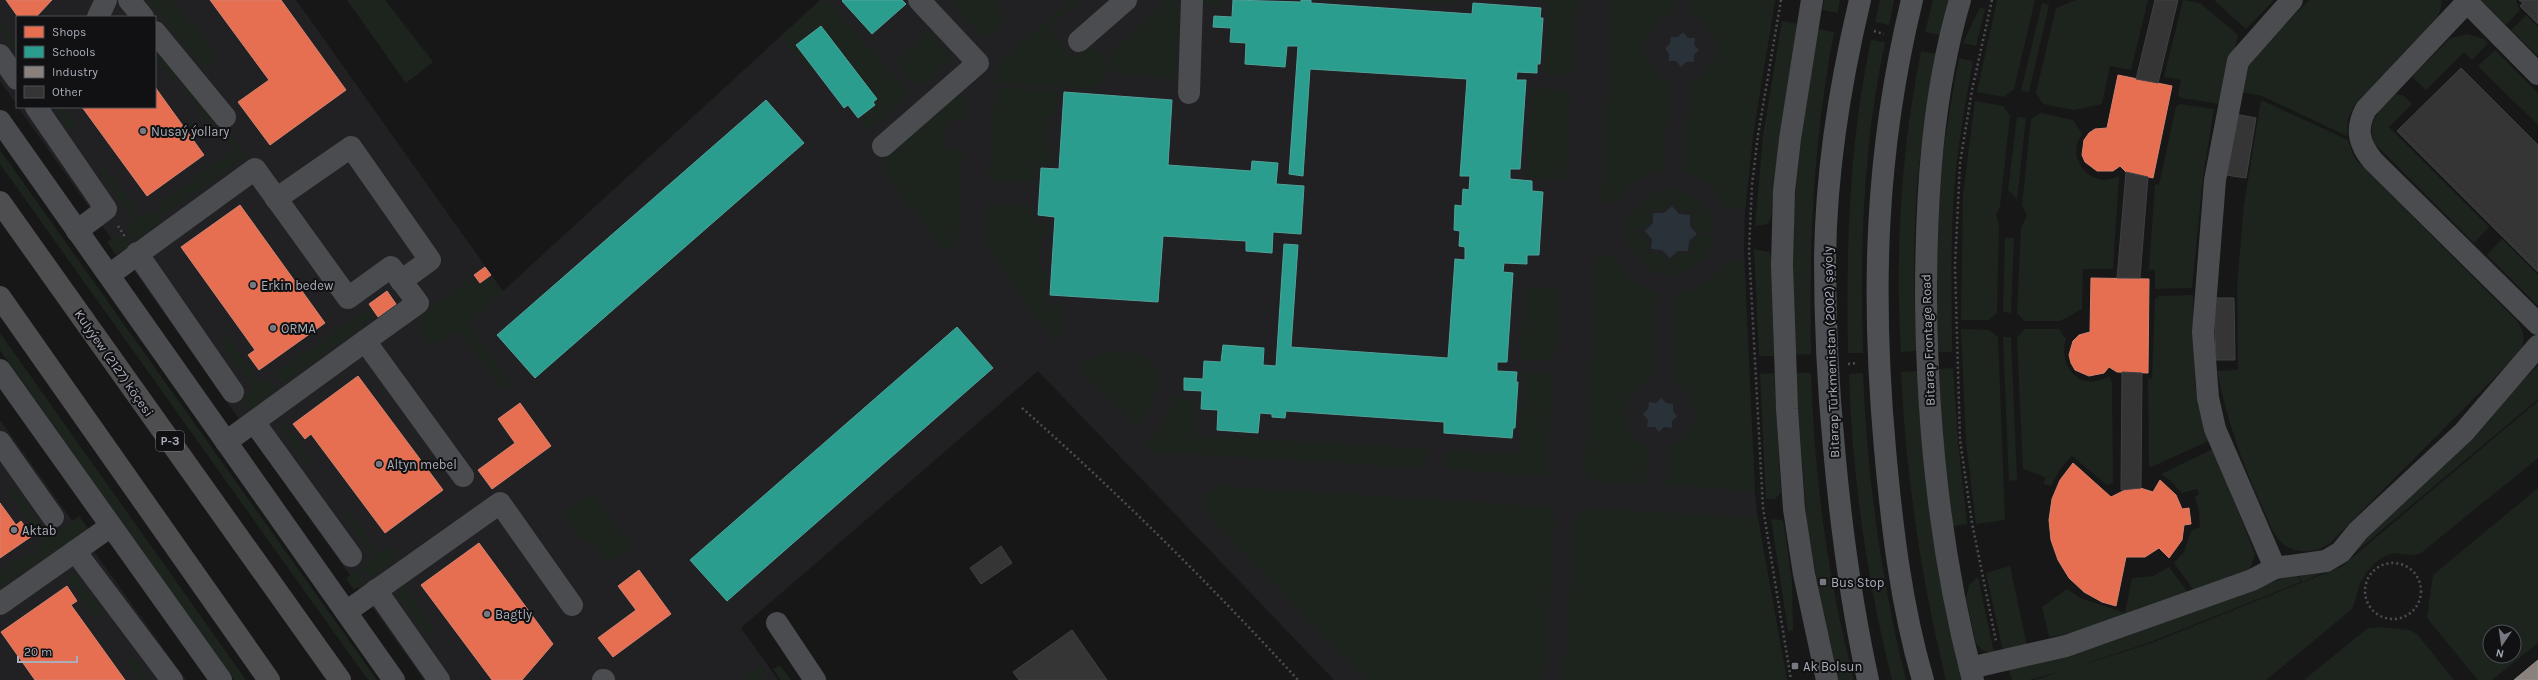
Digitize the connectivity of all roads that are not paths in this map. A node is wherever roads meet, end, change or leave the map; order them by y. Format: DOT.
graph roads {
  1 [pos="106,0"];
  2 [pos="129,0"];
  3 [pos="919,0"];
  4 [pos="1126,0"];
  5 [pos="1192,0"];
  6 [pos="1812,0"];
  7 [pos="1860,0"];
  8 [pos="1912,0"];
  9 [pos="1960,0"];
  10 [pos="2292,0"];
  11 [pos="2466,1"];
  12 [pos="98,16"];
  13 [pos="142,16"];
  14 [pos="156,33"];
  15 [pos="1079,41"];
  16 [pos="0,55"];
  17 [pos="2538,74"];
  18 [pos="16,79"];
  19 [pos="1189,93"];
  20 [pos="37,108"];
  21 [pos="225,117"];
  22 [pos="0,121"];
  23 [pos="883,146"];
  24 [pos="276,198"];
  25 [pos="0,202"];
  26 [pos="77,231"];
  27 [pos="137,254"];
  28 [pos="108,275"];
  29 [pos="402,281"];
  30 [pos="0,297"];
  31 [pos="2538,324"];
  32 [pos="365,341"];
  33 [pos="2538,346"];
  34 [pos="0,370"];
  35 [pos="233,392"];
  36 [pos="254,422"];
  37 [pos="0,442"];
  38 [pos="226,442"];
  39 [pos="464,476"];
  40 [pos="53,517"];
  41 [pos="111,526"];
  42 [pos="75,551"];
  43 [pos="351,556"];
  44 [pos="2275,568"];
  45 [pos="376,590"];
  46 [pos="0,604"];
  47 [pos="572,605"];
  48 [pos="346,612"];
  49 [pos="777,623"];
  50 [pos="1971,674"];
  51 [pos="172,680"];
  52 [pos="221,680"];
  53 [pos="268,680"];
  54 [pos="340,680"];
  55 [pos="394,680"];
  56 [pos="439,680"];
  57 [pos="815,680"];
  58 [pos="1827,680"];
  59 [pos="1868,680"];
  60 [pos="1923,680"];
  1 -- 12 [label="street"];
  2 -- 13 [label="street"];
  3 -- 23 [label="street"];
  4 -- 15 [label="street"];
  5 -- 19 [label="street"];
  6 -- 58 [label="street"];
  7 -- 59 [label="main road, Bitarap Türkmenistan (2002) şaýoly"];
  8 -- 60 [label="main road"];
  9 -- 50 [label="street, Bitarap Frontage Road"];
  10 -- 44 [label="street"];
  11 -- 17 [label="street"];
  11 -- 31 [label="street"];
  14 -- 21 [label="street"];
  16 -- 18 [label="street"];
  20 -- 26 [label="street"];
  22 -- 26 [label="street"];
  24 -- 27 [label="street"];
  24 -- 29 [label="street"];
  24 -- 29 [label="street"];
  25 -- 54 [label="highway, Kulyýew (2127) köçesi / P-3"];
  26 -- 28 [label="street"];
  27 -- 28 [label="street"];
  27 -- 35 [label="street"];
  28 -- 38 [label="street"];
  29 -- 32 [label="street"];
  30 -- 53 [label="highway"];
  32 -- 36 [label="street"];
  32 -- 39 [label="street"];
  33 -- 44 [label="street"];
  34 -- 41 [label="street"];
  36 -- 38 [label="street"];
  36 -- 43 [label="street"];
  37 -- 40 [label="street"];
  38 -- 48 [label="street"];
  41 -- 42 [label="street"];
  41 -- 52 [label="street"];
  42 -- 46 [label="street"];
  42 -- 51 [label="street"];
  44 -- 50 [label="street"];
  45 -- 47 [label="street"];
  45 -- 48 [label="street"];
  45 -- 56 [label="street"];
  48 -- 55 [label="street"];
  49 -- 57 [label="street"];
}
